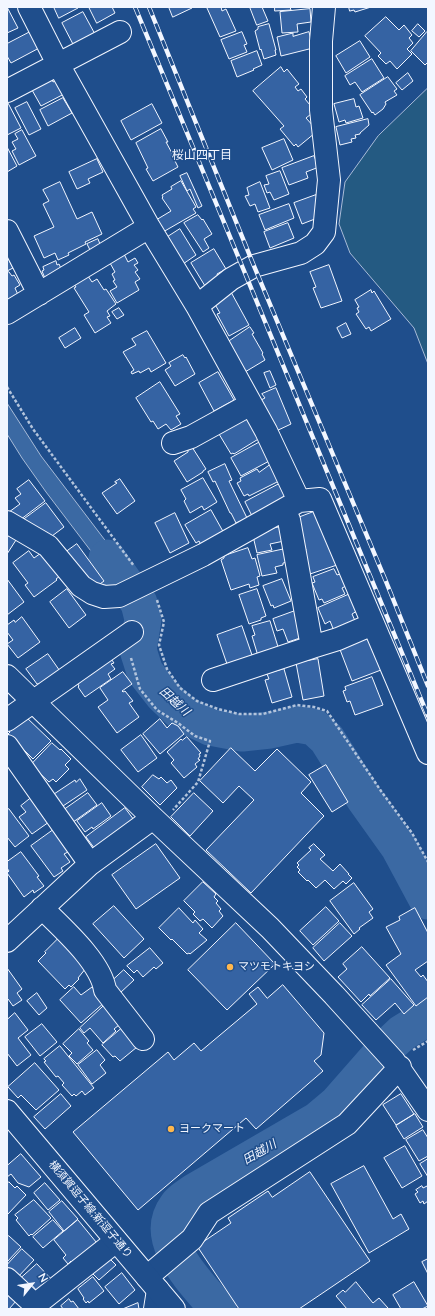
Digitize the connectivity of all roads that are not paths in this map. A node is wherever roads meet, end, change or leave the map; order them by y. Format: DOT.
graph roads {
  1 [pos="28,7"];
  2 [pos="324,7"];
  3 [pos="120,32"];
  4 [pos="58,64"];
  5 [pos="7,91"];
  6 [pos="149,227"];
  7 [pos="7,231"];
  8 [pos="39,294"];
  9 [pos="197,306"];
  10 [pos="7,313"];
  11 [pos="251,404"];
  12 [pos="173,443"];
  13 [pos="299,501"];
  14 [pos="289,520"];
  15 [pos="7,522"];
  16 [pos="373,624"];
  17 [pos="132,632"];
  18 [pos="312,646"];
  19 [pos="7,676"];
  20 [pos="213,680"];
  21 [pos="34,702"];
  22 [pos="7,720"];
  23 [pos="7,746"];
  24 [pos="428,753"];
  25 [pos="156,820"];
  26 [pos="90,864"];
  27 [pos="42,908"];
  28 [pos="7,941"];
  29 [pos="143,1039"];
  30 [pos="397,1064"];
  31 [pos="428,1110"];
  32 [pos="7,1111"];
  33 [pos="116,1240"];
  34 [pos="7,1279"];
  35 [pos="153,1292"];
  36 [pos="174,1309"];
  1 -- 4 [label="street"];
  2 -- 9 [label="street"];
  3 -- 4 [label="street"];
  4 -- 5 [label="street"];
  4 -- 6 [label="street"];
  6 -- 8 [label="street"];
  6 -- 9 [label="street"];
  7 -- 8 [label="street"];
  8 -- 10 [label="street"];
  9 -- 11 [label="street"];
  11 -- 12 [label="street"];
  11 -- 13 [label="street"];
  13 -- 15 [label="street"];
  13 -- 16 [label="street"];
  14 -- 18 [label="street"];
  16 -- 18 [label="street"];
  16 -- 24 [label="street"];
  17 -- 21 [label="street"];
  18 -- 20 [label="street"];
  19 -- 21 [label="street"];
  21 -- 22 [label="street"];
  21 -- 25 [label="street"];
  23 -- 26 [label="street"];
  25 -- 26 [label="street"];
  25 -- 30 [label="street"];
  26 -- 27 [label="street"];
  27 -- 28 [label="street"];
  27 -- 29 [label="street"];
  30 -- 31 [label="street"];
  30 -- 35 [label="street"];
  32 -- 33 [label="street, 横須賀逗子線;新逗子通り"];
  33 -- 34 [label="street"];
  33 -- 35 [label="street, 横須賀逗子線;新逗子通り"];
  35 -- 36 [label="street, 横須賀逗子線;新逗子通り"];
}
